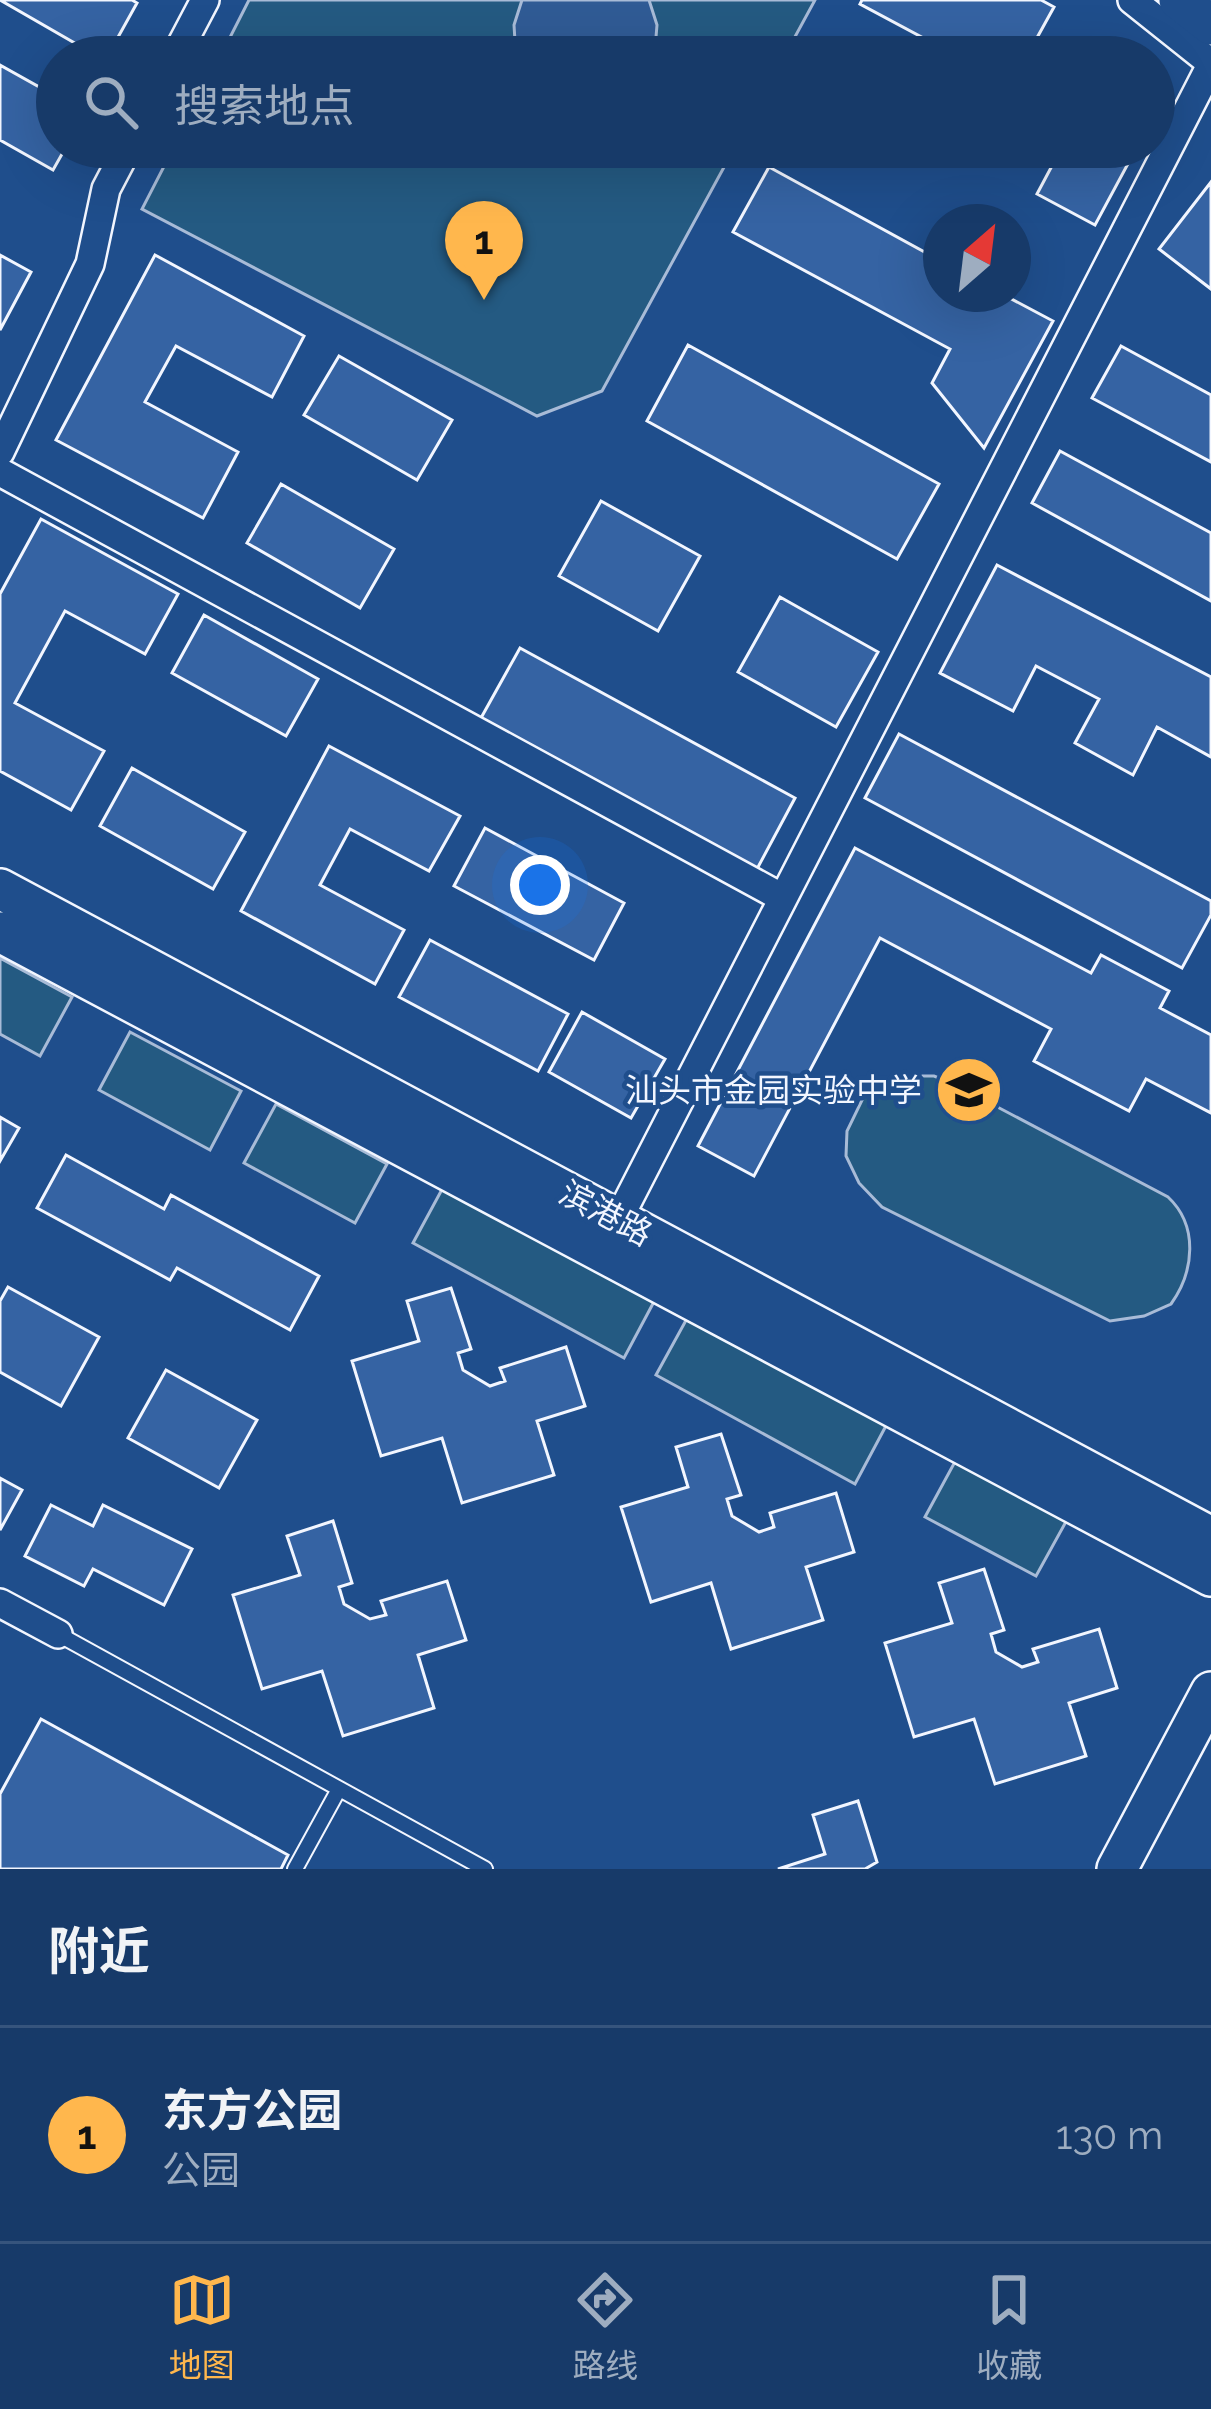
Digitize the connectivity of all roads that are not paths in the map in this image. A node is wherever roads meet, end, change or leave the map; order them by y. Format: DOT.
graph roads {
  1 [pos="205,0"];
  2 [pos="1136,3"];
  3 [pos="1195,12"];
  4 [pos="186,36"];
  5 [pos="1211,64"];
  6 [pos="1175,134"];
  7 [pos="117,168"];
  8 [pos="1157,168"];
  9 [pos="0,452"];
  10 [pos="0,472"];
  11 [pos="0,889"];
  12 [pos="781,897"];
  13 [pos="0,932"];
  14 [pos="618,1220"];
  15 [pos="1211,1537"];
  16 [pos="1211,1576"];
  17 [pos="0,1604"];
  18 [pos="58,1634"];
  19 [pos="1211,1692"];
  20 [pos="339,1789"];
  21 [pos="295,1869"];
  22 [pos="485,1869"];
  23 [pos="1117,1869"];
  1 -- 4 [label="street"];
  2 -- 3 [label="street"];
  2 -- 5 [label="street"];
  5 -- 6 [label="street"];
  7 -- 9 [label="street"];
  8 -- 12 [label="street"];
  10 -- 12 [label="street"];
  11 -- 14 [label="street, 滨港路"];
  12 -- 14 [label="street"];
  13 -- 16 [label="street, 滨港路"];
  14 -- 15 [label="street, 滨港路"];
  17 -- 18 [label="street"];
  18 -- 20 [label="lane"];
  19 -- 23 [label="street"];
  20 -- 21 [label="lane"];
  20 -- 22 [label="lane"];
}
